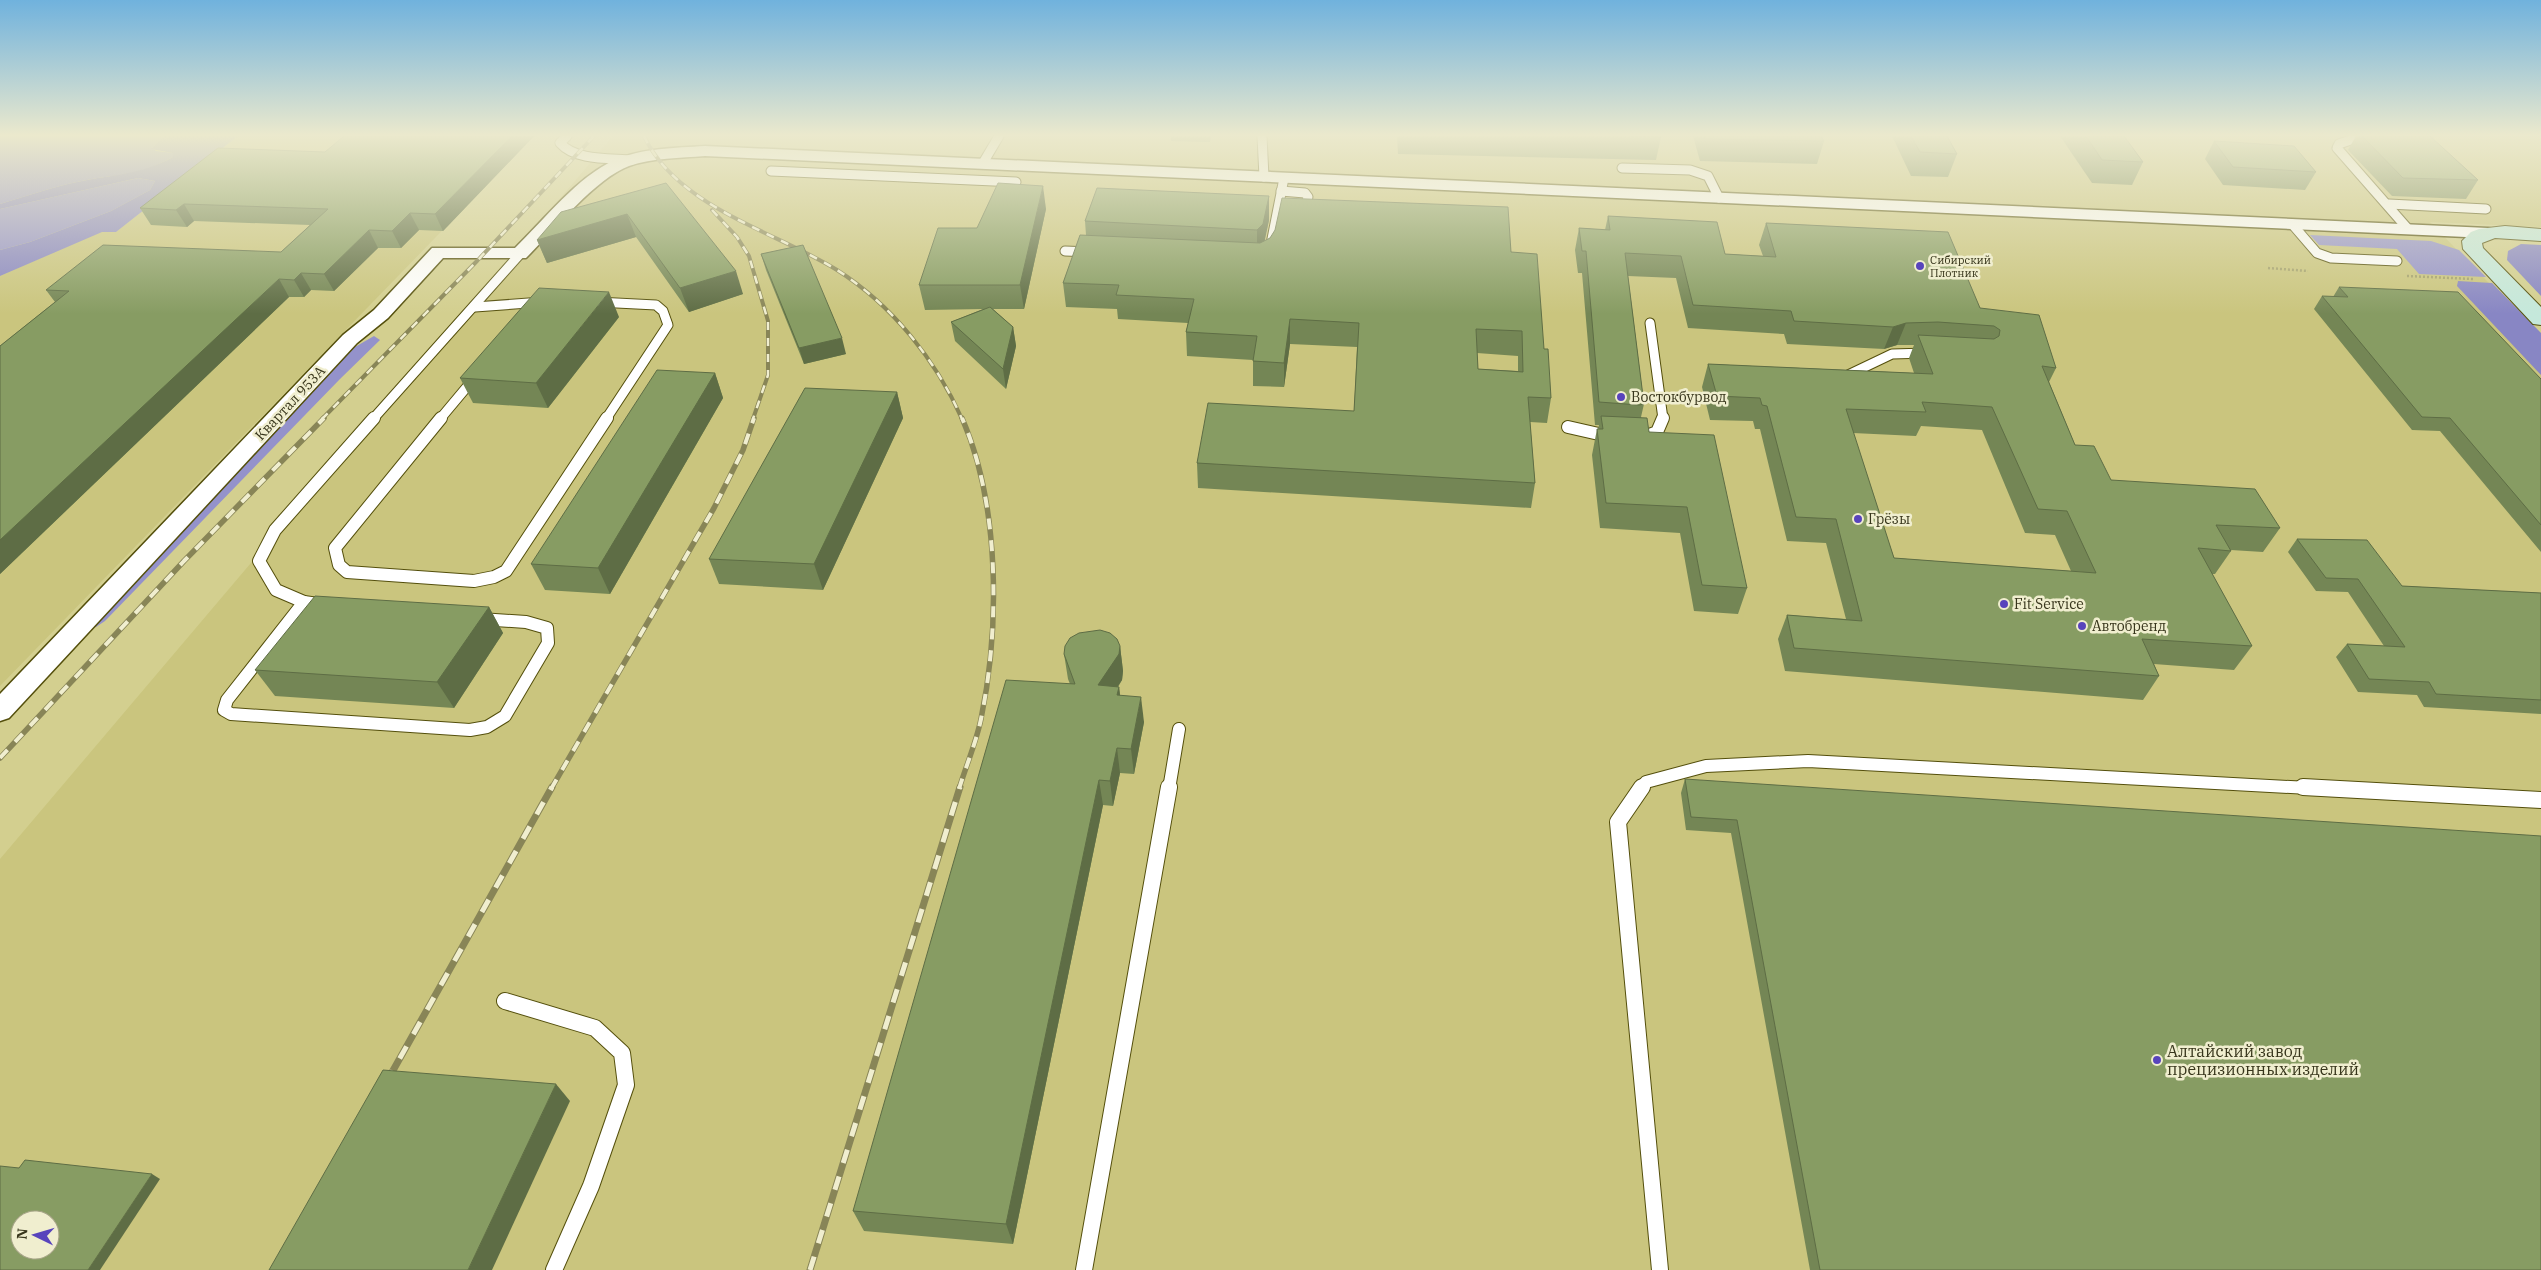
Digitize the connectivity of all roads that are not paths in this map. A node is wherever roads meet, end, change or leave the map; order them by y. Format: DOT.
graph roads {
  1 [pos="579,195"];
  2 [pos="1278,195"];
  3 [pos="1307,195"];
  4 [pos="1627,195"];
  5 [pos="1718,195"];
  6 [pos="2380,195"];
  7 [pos="1719,198"];
  8 [pos="2389,204"];
  9 [pos="1306,205"];
  10 [pos="2486,209"];
  11 [pos="2292,224"];
  12 [pos="2408,229"];
  13 [pos="2488,233"];
  14 [pos="2541,235"];
  15 [pos="1064,251"];
  16 [pos="1103,253"];
  17 [pos="520,254"];
  18 [pos="1265,258"];
  19 [pos="2397,261"];
  20 [pos="2521,298"];
  21 [pos="538,302"];
  22 [pos="556,302"];
  23 [pos="585,302"];
  24 [pos="475,308"];
  25 [pos="2541,310"];
  26 [pos="525,318"];
  27 [pos="2541,319"];
  28 [pos="1650,323"];
  29 [pos="1937,354"];
  30 [pos="487,364"];
  31 [pos="1836,376"];
  32 [pos="1568,427"];
  33 [pos="304,602"];
  34 [pos="342,606"];
  35 [pos="467,618"];
  36 [pos="0,711"];
  37 [pos="1179,729"];
  38 [pos="2541,800"];
  39 [pos="505,1001"];
  40 [pos="554,1270"];
  41 [pos="1084,1270"];
  42 [pos="1660,1270"];
  1 -- 17 [label="street"];
  2 -- 18 [label="lane"];
  3 -- 9 [label="lane"];
  4 -- 7 [label="street"];
  5 -- 7 [label="lane"];
  6 -- 8 [label="lane"];
  7 -- 11 [label="street"];
  8 -- 10 [label="lane"];
  8 -- 12 [label="lane"];
  11 -- 12 [label="street"];
  11 -- 19 [label="lane"];
  12 -- 13 [label="street"];
  13 -- 14 [label="main road"];
  13 -- 20 [label="main road"];
  15 -- 16 [label="lane"];
  17 -- 24 [label="lane"];
  17 -- 36 [label="street, Квартал 953А"];
  20 -- 25 [label="main road"];
  20 -- 27 [label="main road"];
  21 -- 22 [label="lane"];
  21 -- 24 [label="lane"];
  21 -- 26 [label="lane"];
  23 -- 30 [label="lane"];
  24 -- 33 [label="lane"];
  28 -- 32 [label="lane"];
  29 -- 31 [label="lane"];
  33 -- 34 [label="lane"];
  33 -- 35 [label="lane"];
  37 -- 41 [label="lane"];
  38 -- 42 [label="lane"];
  39 -- 40 [label="lane"];
}
